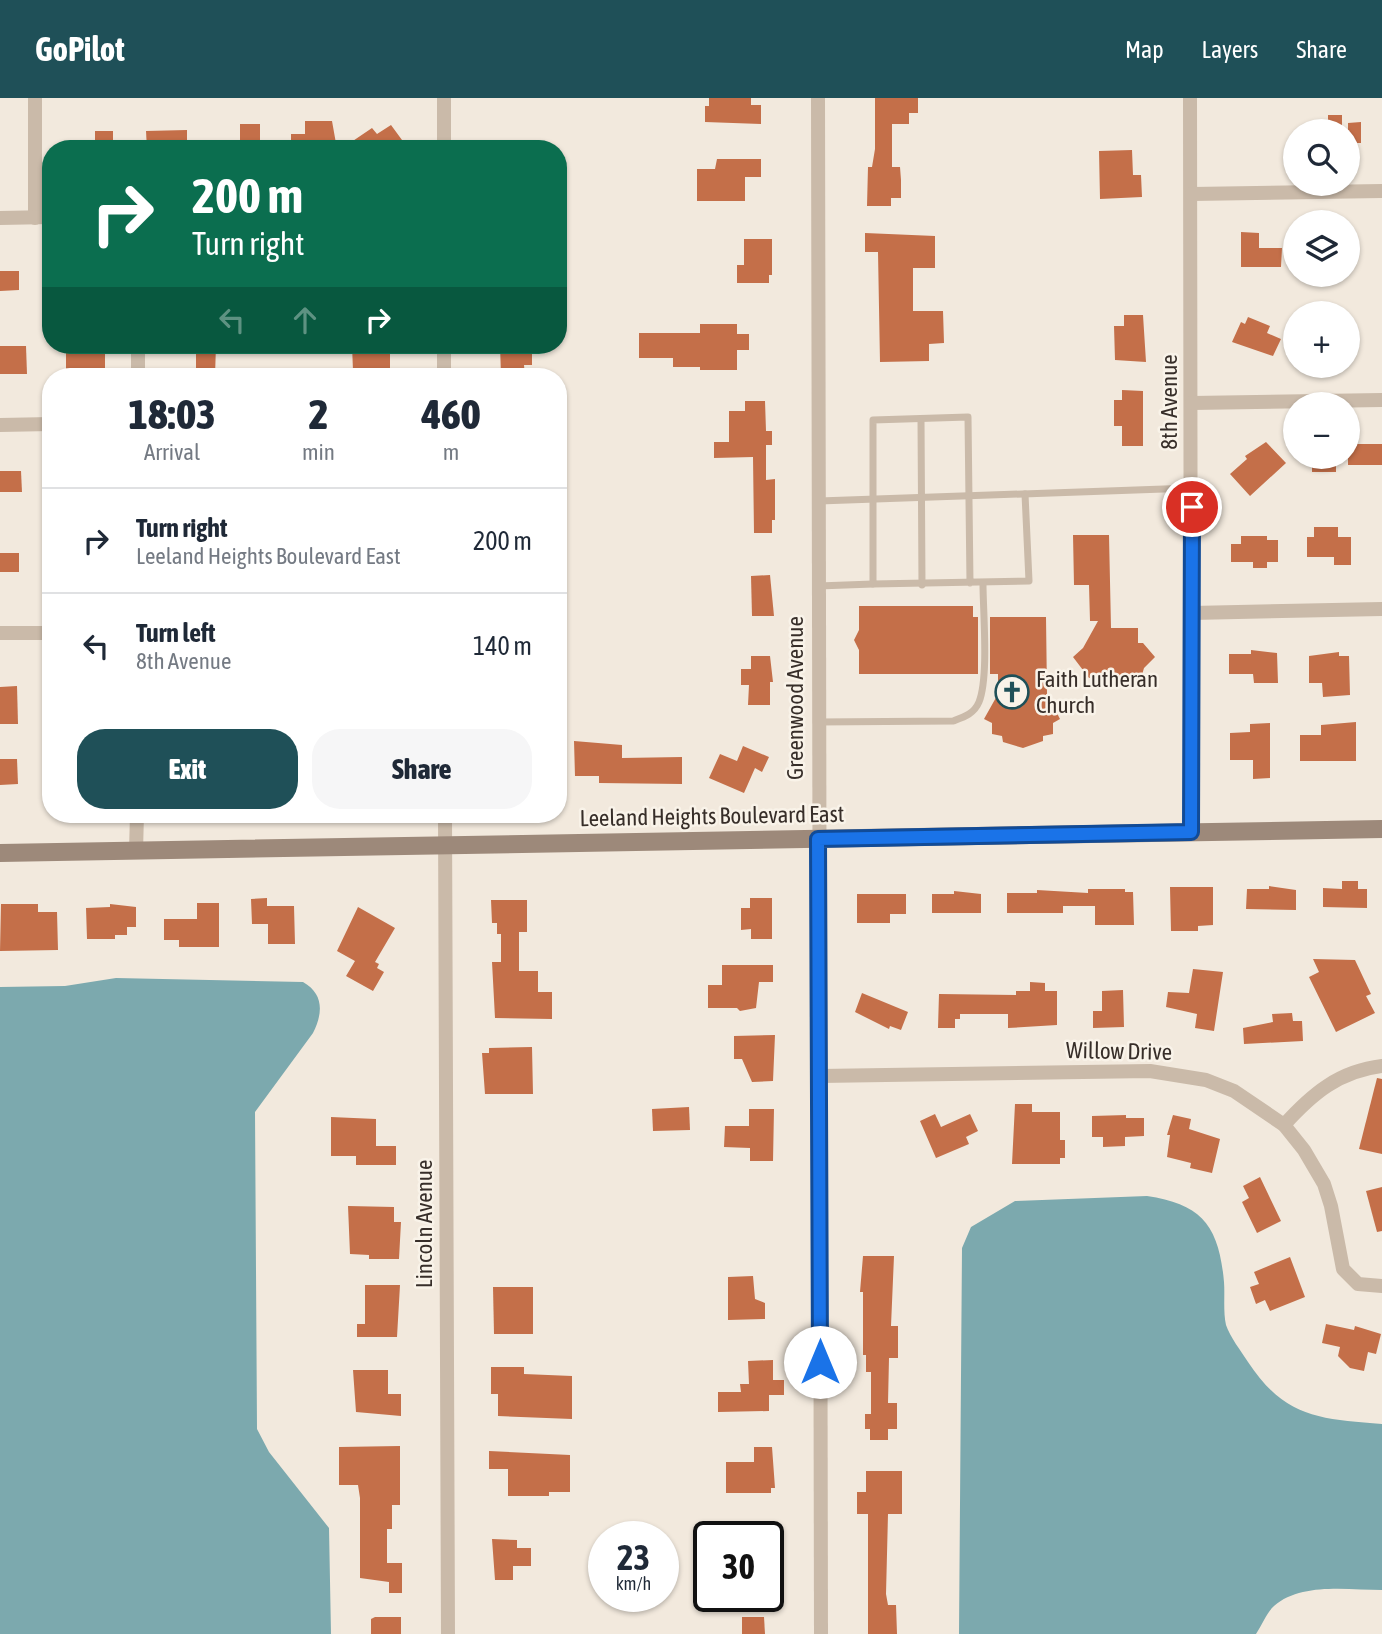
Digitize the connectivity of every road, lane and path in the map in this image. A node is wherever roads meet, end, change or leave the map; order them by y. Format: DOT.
graph roads {
  1 [pos="34,98"];
  2 [pos="444,98"];
  3 [pos="818,98"];
  4 [pos="1190,98"];
  5 [pos="444,140"];
  6 [pos="1382,191"];
  7 [pos="1192,194"];
  8 [pos="0,218"];
  9 [pos="35,218"];
  10 [pos="42,218"];
  11 [pos="1382,400"];
  12 [pos="1192,403"];
  13 [pos="921,419"];
  14 [pos="42,424"];
  15 [pos="0,425"];
  16 [pos="1192,488"];
  17 [pos="1026,494"];
  18 [pos="967,496"];
  19 [pos="921,497"];
  20 [pos="872,499"];
  21 [pos="818,501"];
  22 [pos="970,583"];
  23 [pos="873,584"];
  24 [pos="983,584"];
  25 [pos="922,585"];
  26 [pos="818,586"];
  27 [pos="1382,609"];
  28 [pos="1192,613"];
  29 [pos="42,633"];
  30 [pos="0,634"];
  31 [pos="818,722"];
  32 [pos="137,823"];
  33 [pos="445,823"];
  34 [pos="1382,829"];
  35 [pos="1191,832"];
  36 [pos="818,839"];
  37 [pos="445,846"];
  38 [pos="136,850"];
  39 [pos="0,853"];
  40 [pos="1382,1066"];
  41 [pos="820,1076"];
  42 [pos="1284,1125"];
  43 [pos="1382,1286"];
  44 [pos="448,1634"];
  45 [pos="821,1634"];
  1 -- 9 [label="street"];
  2 -- 5 [label="street"];
  3 -- 21 [label="street, Greenwood Avenue"];
  4 -- 7 [label="street, 8th Avenue"];
  6 -- 7 [label="street"];
  7 -- 12 [label="street, 8th Avenue"];
  8 -- 9 [label="street"];
  9 -- 10 [label="street"];
  11 -- 12 [label="street"];
  12 -- 16 [label="street, 8th Avenue"];
  13 -- 18 [label="lane"];
  13 -- 19 [label="lane"];
  13 -- 20 [label="lane"];
  14 -- 15 [label="street"];
  16 -- 17 [label="lane"];
  16 -- 28 [label="street, 8th Avenue"];
  17 -- 18 [label="lane"];
  17 -- 24 [label="lane"];
  18 -- 19 [label="lane"];
  18 -- 22 [label="lane"];
  19 -- 20 [label="lane"];
  19 -- 25 [label="lane"];
  20 -- 21 [label="lane"];
  20 -- 23 [label="lane"];
  21 -- 26 [label="street, Greenwood Avenue"];
  22 -- 24 [label="lane"];
  22 -- 25 [label="lane"];
  23 -- 25 [label="lane"];
  23 -- 26 [label="lane"];
  24 -- 31 [label="lane"];
  26 -- 31 [label="street, Greenwood Avenue"];
  27 -- 28 [label="street"];
  28 -- 35 [label="street, 8th Avenue"];
  29 -- 30 [label="street"];
  31 -- 36 [label="street, Greenwood Avenue"];
  32 -- 38 [label="street"];
  33 -- 37 [label="street, Lincoln Avenue"];
  34 -- 35 [label="main road, Leeland Heights Boulevard East"];
  35 -- 36 [label="main road, Leeland Heights Boulevard East"];
  36 -- 37 [label="main road, Leeland Heights Boulevard East"];
  36 -- 41 [label="street, Greenwood Avenue"];
  37 -- 38 [label="main road, Leeland Heights Boulevard East"];
  37 -- 44 [label="street, Lincoln Avenue"];
  38 -- 39 [label="main road, Leeland Heights Boulevard East"];
  40 -- 42 [label="street"];
  41 -- 42 [label="street, Willow Drive"];
  41 -- 45 [label="street, Greenwood Avenue"];
  42 -- 43 [label="street, Willow Drive"];
}
